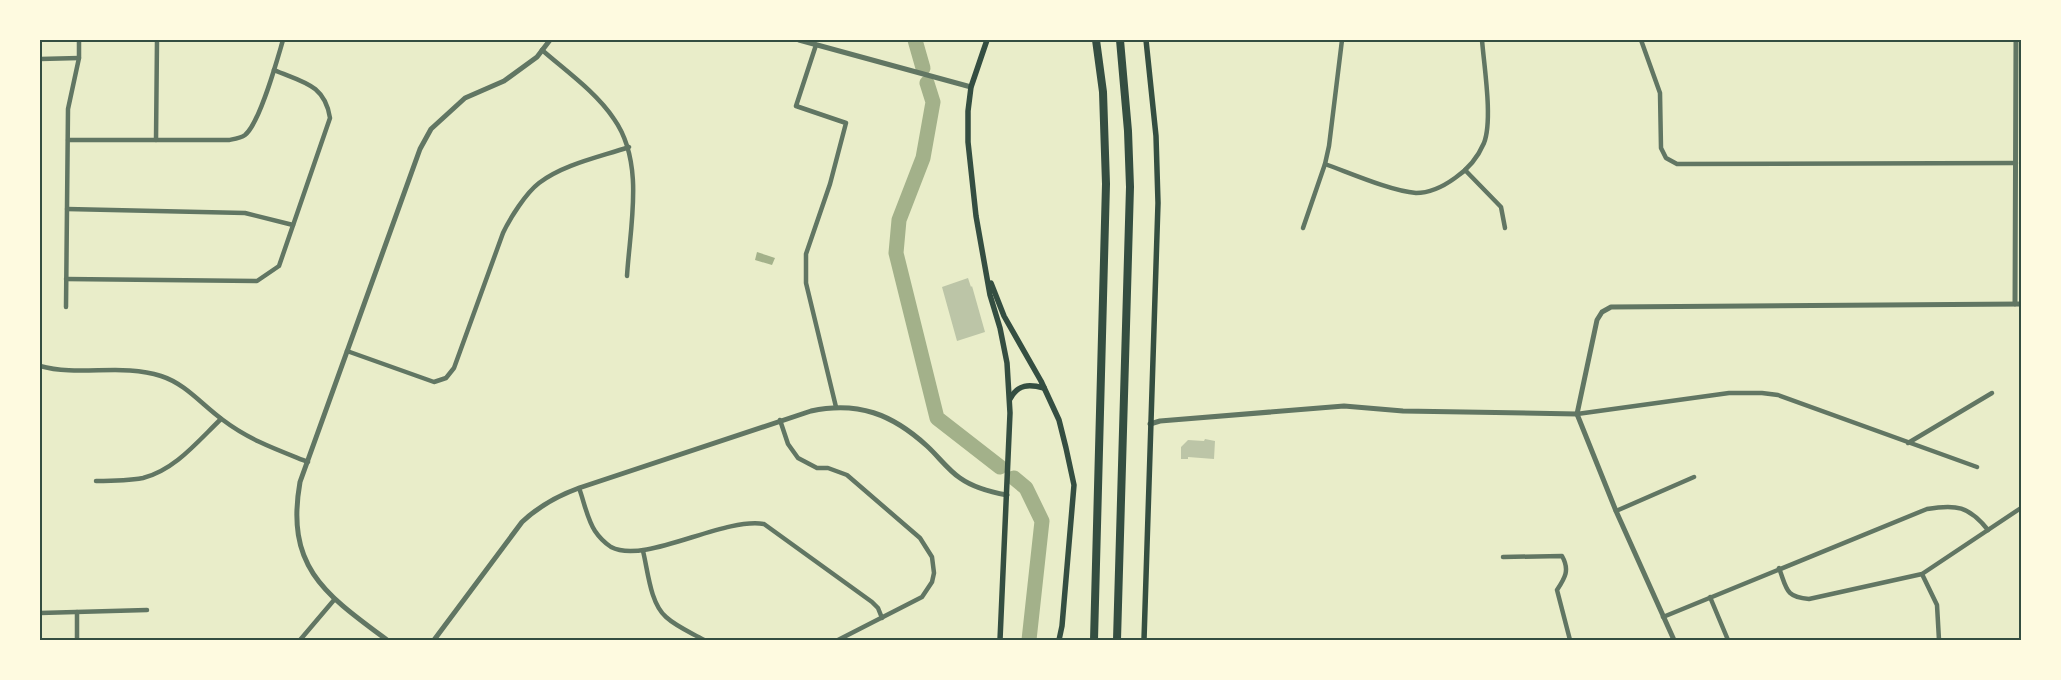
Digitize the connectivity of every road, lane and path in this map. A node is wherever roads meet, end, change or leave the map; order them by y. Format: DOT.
graph roads {
  1 [pos="79,40"];
  2 [pos="157,40"];
  3 [pos="283,40"];
  4 [pos="550,40"];
  5 [pos="799,40"];
  6 [pos="987,40"];
  7 [pos="1096,40"];
  8 [pos="1120,40"];
  9 [pos="1146,40"];
  10 [pos="1342,40"];
  11 [pos="1482,40"];
  12 [pos="1641,40"];
  13 [pos="2016,40"];
  14 [pos="816,45"];
  15 [pos="542,50"];
  16 [pos="40,59"];
  17 [pos="77,59"];
  18 [pos="274,70"];
  19 [pos="971,87"];
  20 [pos="68,140"];
  21 [pos="156,140"];
  22 [pos="629,147"];
  23 [pos="2016,163"];
  24 [pos="1325,164"];
  25 [pos="1465,170"];
  26 [pos="67,209"];
  27 [pos="293,225"];
  28 [pos="1303,228"];
  29 [pos="1505,228"];
  30 [pos="983,256"];
  31 [pos="626,276"];
  32 [pos="66,279"];
  33 [pos="2018,304"];
  34 [pos="66,307"];
  35 [pos="347,351"];
  36 [pos="40,366"];
  37 [pos="1044,388"];
  38 [pos="1992,394"];
  39 [pos="1009,400"];
  40 [pos="836,406"];
  41 [pos="1577,414"];
  42 [pos="221,419"];
  43 [pos="780,420"];
  44 [pos="1150,424"];
  45 [pos="1908,443"];
  46 [pos="308,462"];
  47 [pos="1977,467"];
  48 [pos="1694,477"];
  49 [pos="96,481"];
  50 [pos="579,488"];
  51 [pos="1007,495"];
  52 [pos="2021,508"];
  53 [pos="1616,511"];
  54 [pos="1988,530"];
  55 [pos="643,550"];
  56 [pos="1503,557"];
  57 [pos="1779,568"];
  58 [pos="1922,574"];
  59 [pos="1710,597"];
  60 [pos="334,600"];
  61 [pos="148,610"];
  62 [pos="77,612"];
  63 [pos="40,613"];
  64 [pos="1664,617"];
  65 [pos="882,618"];
  66 [pos="77,640"];
  67 [pos="300,640"];
  68 [pos="386,640"];
  69 [pos="434,640"];
  70 [pos="704,640"];
  71 [pos="838,640"];
  72 [pos="1000,640"];
  73 [pos="1059,640"];
  74 [pos="1094,640"];
  75 [pos="1116,640"];
  76 [pos="1144,640"];
  77 [pos="1570,640"];
  78 [pos="1674,640"];
  79 [pos="1728,640"];
  80 [pos="1939,640"];
  1 -- 17 [label="street"];
  2 -- 21 [label="street"];
  3 -- 18 [label="street"];
  4 -- 15 [label="street"];
  5 -- 14 [label="street"];
  6 -- 19 [label="main road"];
  7 -- 74 [label="highway"];
  8 -- 75 [label="highway"];
  9 -- 44 [label="main road"];
  10 -- 24 [label="street"];
  11 -- 25 [label="street"];
  12 -- 23 [label="street"];
  13 -- 23 [label="street"];
  14 -- 19 [label="street"];
  14 -- 40 [label="street"];
  15 -- 22 [label="street"];
  15 -- 35 [label="street"];
  16 -- 17 [label="street"];
  17 -- 20 [label="street"];
  18 -- 21 [label="street"];
  18 -- 27 [label="street"];
  19 -- 30 [label="main road"];
  20 -- 21 [label="street"];
  20 -- 26 [label="street"];
  22 -- 31 [label="street"];
  22 -- 35 [label="street"];
  23 -- 33 [label="street"];
  24 -- 25 [label="street"];
  24 -- 28 [label="street"];
  25 -- 29 [label="street"];
  26 -- 27 [label="street"];
  26 -- 32 [label="street"];
  27 -- 32 [label="street"];
  30 -- 37 [label="main road"];
  30 -- 39 [label="main road"];
  32 -- 34 [label="street"];
  33 -- 41 [label="street"];
  35 -- 46 [label="street"];
  36 -- 42 [label="street"];
  37 -- 39 [label="main road"];
  37 -- 73 [label="main road"];
  38 -- 45 [label="street"];
  39 -- 51 [label="main road"];
  40 -- 43 [label="street"];
  40 -- 51 [label="street"];
  41 -- 44 [label="street"];
  41 -- 45 [label="street"];
  41 -- 53 [label="street"];
  42 -- 46 [label="street"];
  42 -- 49 [label="street"];
  43 -- 50 [label="street"];
  43 -- 65 [label="street"];
  44 -- 76 [label="main road"];
  45 -- 47 [label="street"];
  46 -- 60 [label="street"];
  48 -- 53 [label="street"];
  50 -- 55 [label="street"];
  50 -- 69 [label="street"];
  51 -- 72 [label="main road"];
  52 -- 54 [label="street"];
  53 -- 64 [label="street"];
  54 -- 57 [label="street"];
  54 -- 58 [label="street"];
  55 -- 65 [label="street"];
  55 -- 70 [label="street"];
  56 -- 77 [label="street"];
  57 -- 58 [label="street"];
  57 -- 59 [label="street"];
  58 -- 80 [label="street"];
  59 -- 64 [label="street"];
  59 -- 79 [label="street"];
  60 -- 67 [label="street"];
  60 -- 68 [label="street"];
  61 -- 62 [label="street"];
  62 -- 63 [label="street"];
  62 -- 66 [label="street"];
  64 -- 78 [label="street"];
  65 -- 71 [label="street"];
}
